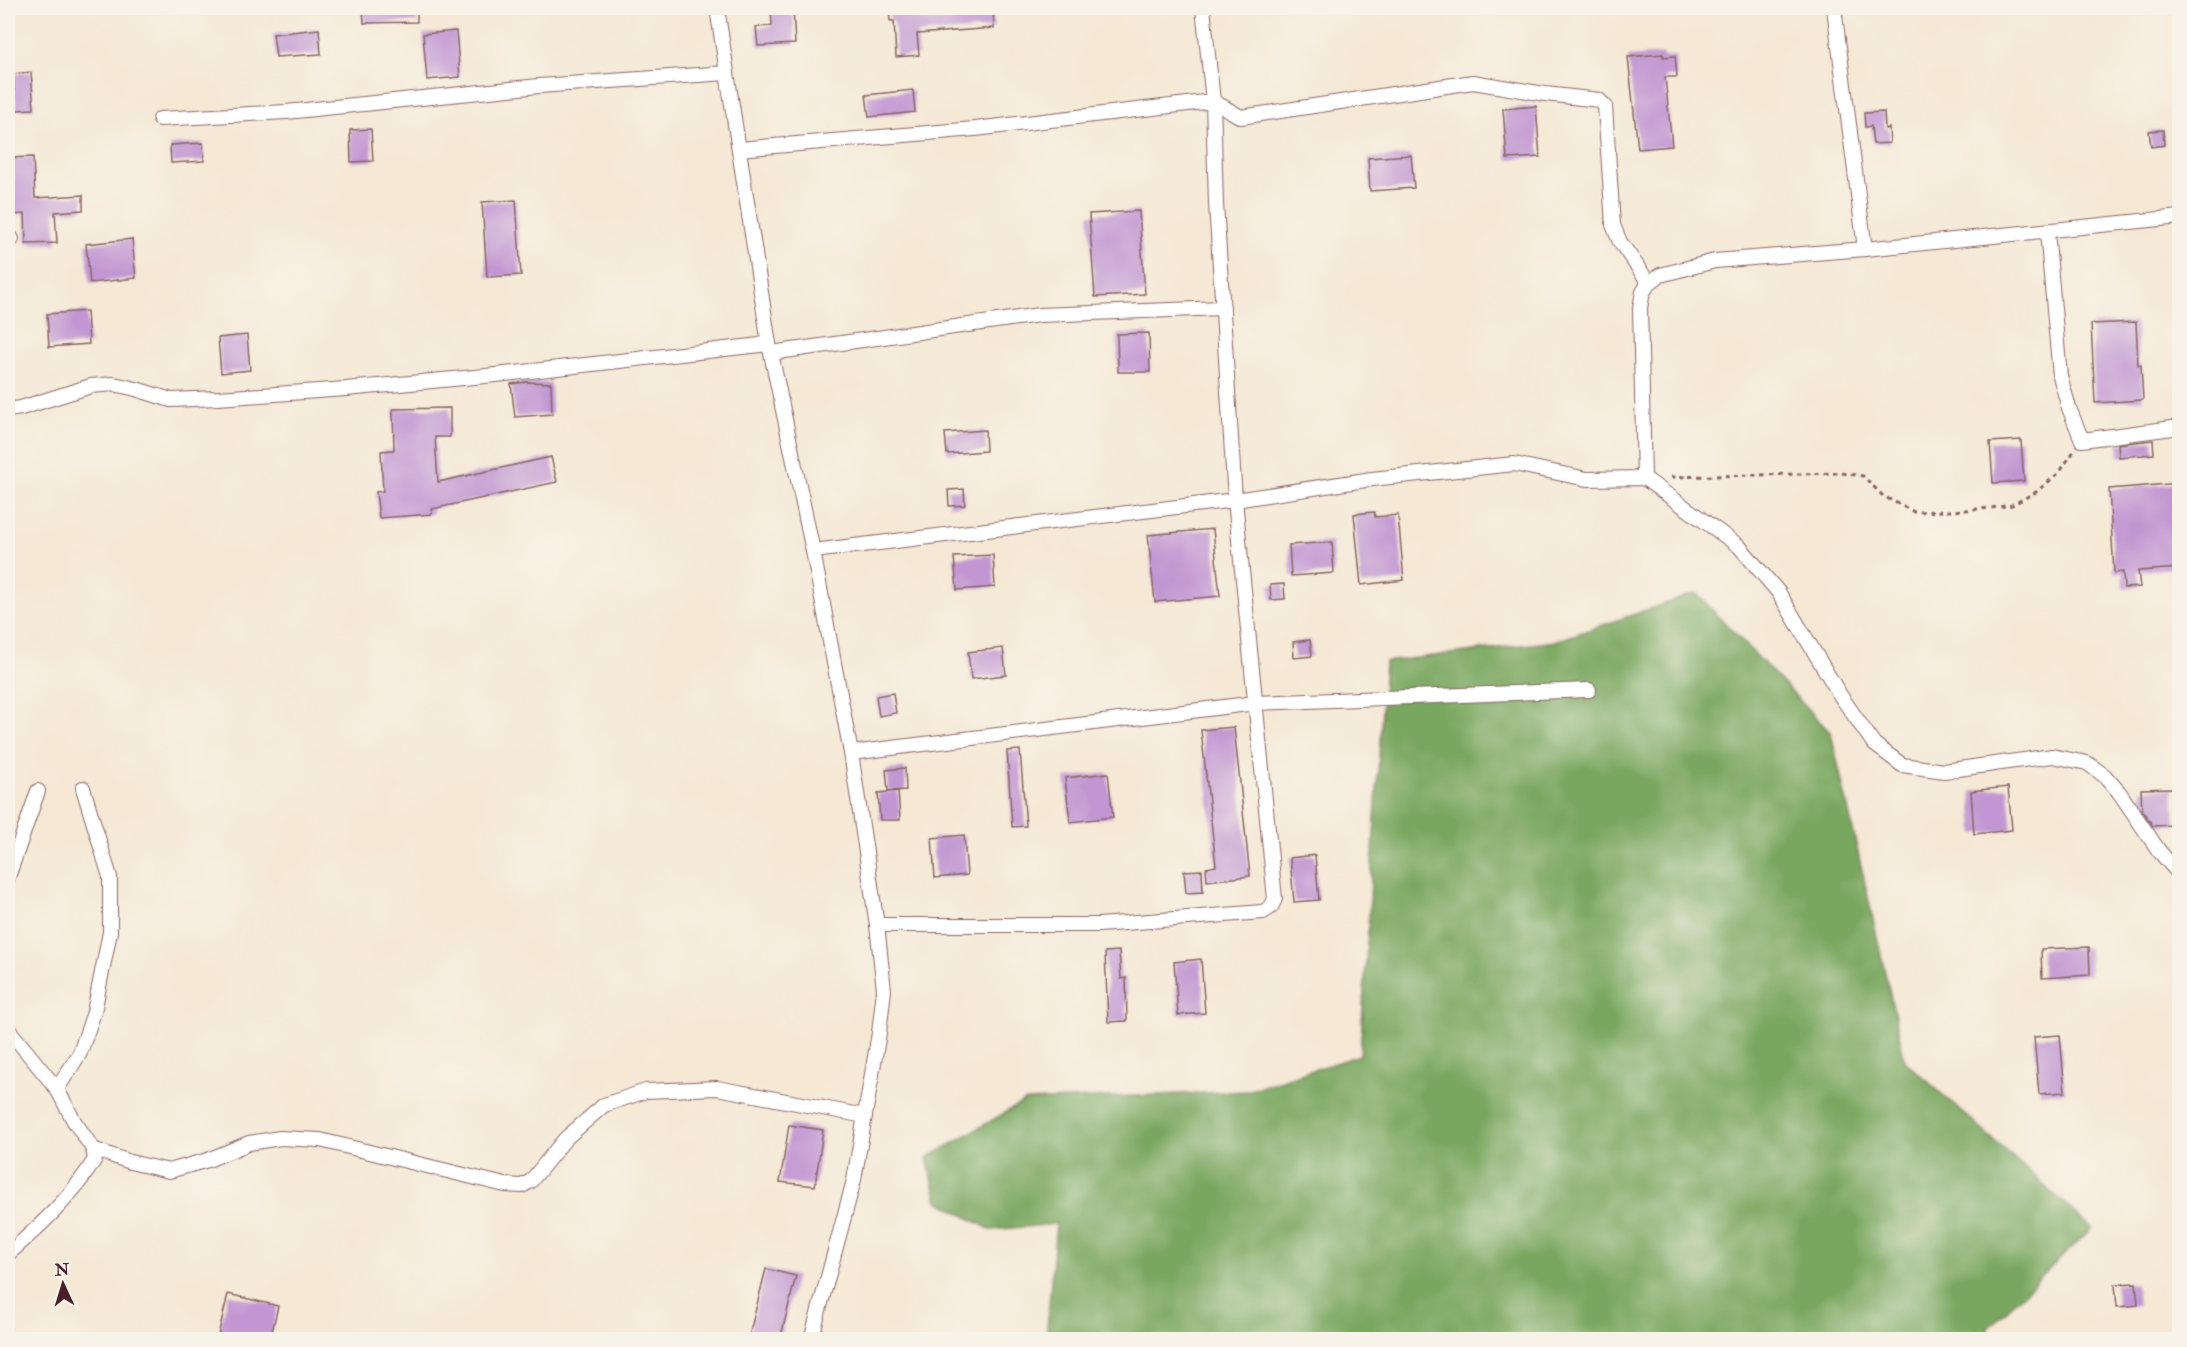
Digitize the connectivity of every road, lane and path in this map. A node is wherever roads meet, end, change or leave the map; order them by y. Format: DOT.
graph roads {
  1 [pos="717,8"];
  2 [pos="1203,8"];
  3 [pos="1834,8"];
  4 [pos="727,73"];
  5 [pos="1213,101"];
  6 [pos="160,119"];
  7 [pos="739,149"];
  8 [pos="2180,217"];
  9 [pos="2047,231"];
  10 [pos="1865,249"];
  11 [pos="1649,283"];
  12 [pos="1223,308"];
  13 [pos="770,349"];
  14 [pos="8,410"];
  15 [pos="2180,427"];
  16 [pos="2082,440"];
  17 [pos="1644,478"];
  18 [pos="1235,500"];
  19 [pos="813,550"];
  20 [pos="1589,690"];
  21 [pos="1256,703"];
  22 [pos="851,753"];
  23 [pos="83,788"];
  24 [pos="38,791"];
  25 [pos="2180,875"];
  26 [pos="8,877"];
  27 [pos="877,925"];
  28 [pos="8,1029"];
  29 [pos="57,1089"];
  30 [pos="865,1116"];
  31 [pos="93,1149"];
  32 [pos="8,1254"];
  33 [pos="811,1340"];
  1 -- 4 [label="street"];
  2 -- 5 [label="street"];
  3 -- 10 [label="street"];
  4 -- 6 [label="street"];
  4 -- 7 [label="street"];
  5 -- 7 [label="street"];
  5 -- 11 [label="street"];
  5 -- 12 [label="street"];
  7 -- 13 [label="street"];
  8 -- 9 [label="street"];
  9 -- 10 [label="street"];
  9 -- 16 [label="street"];
  10 -- 11 [label="street"];
  11 -- 17 [label="street"];
  12 -- 13 [label="street"];
  12 -- 18 [label="street"];
  13 -- 14 [label="street"];
  13 -- 19 [label="street"];
  15 -- 16 [label="street"];
  16 -- 17 [label="path"];
  17 -- 18 [label="street"];
  17 -- 25 [label="street"];
  18 -- 19 [label="street"];
  18 -- 21 [label="street"];
  19 -- 22 [label="street"];
  20 -- 21 [label="street"];
  21 -- 22 [label="street"];
  21 -- 27 [label="street"];
  22 -- 27 [label="street"];
  23 -- 29 [label="street"];
  24 -- 26 [label="street"];
  27 -- 30 [label="street"];
  28 -- 29 [label="street"];
  29 -- 31 [label="street"];
  30 -- 31 [label="street"];
  30 -- 33 [label="street"];
  31 -- 32 [label="street"];
}
